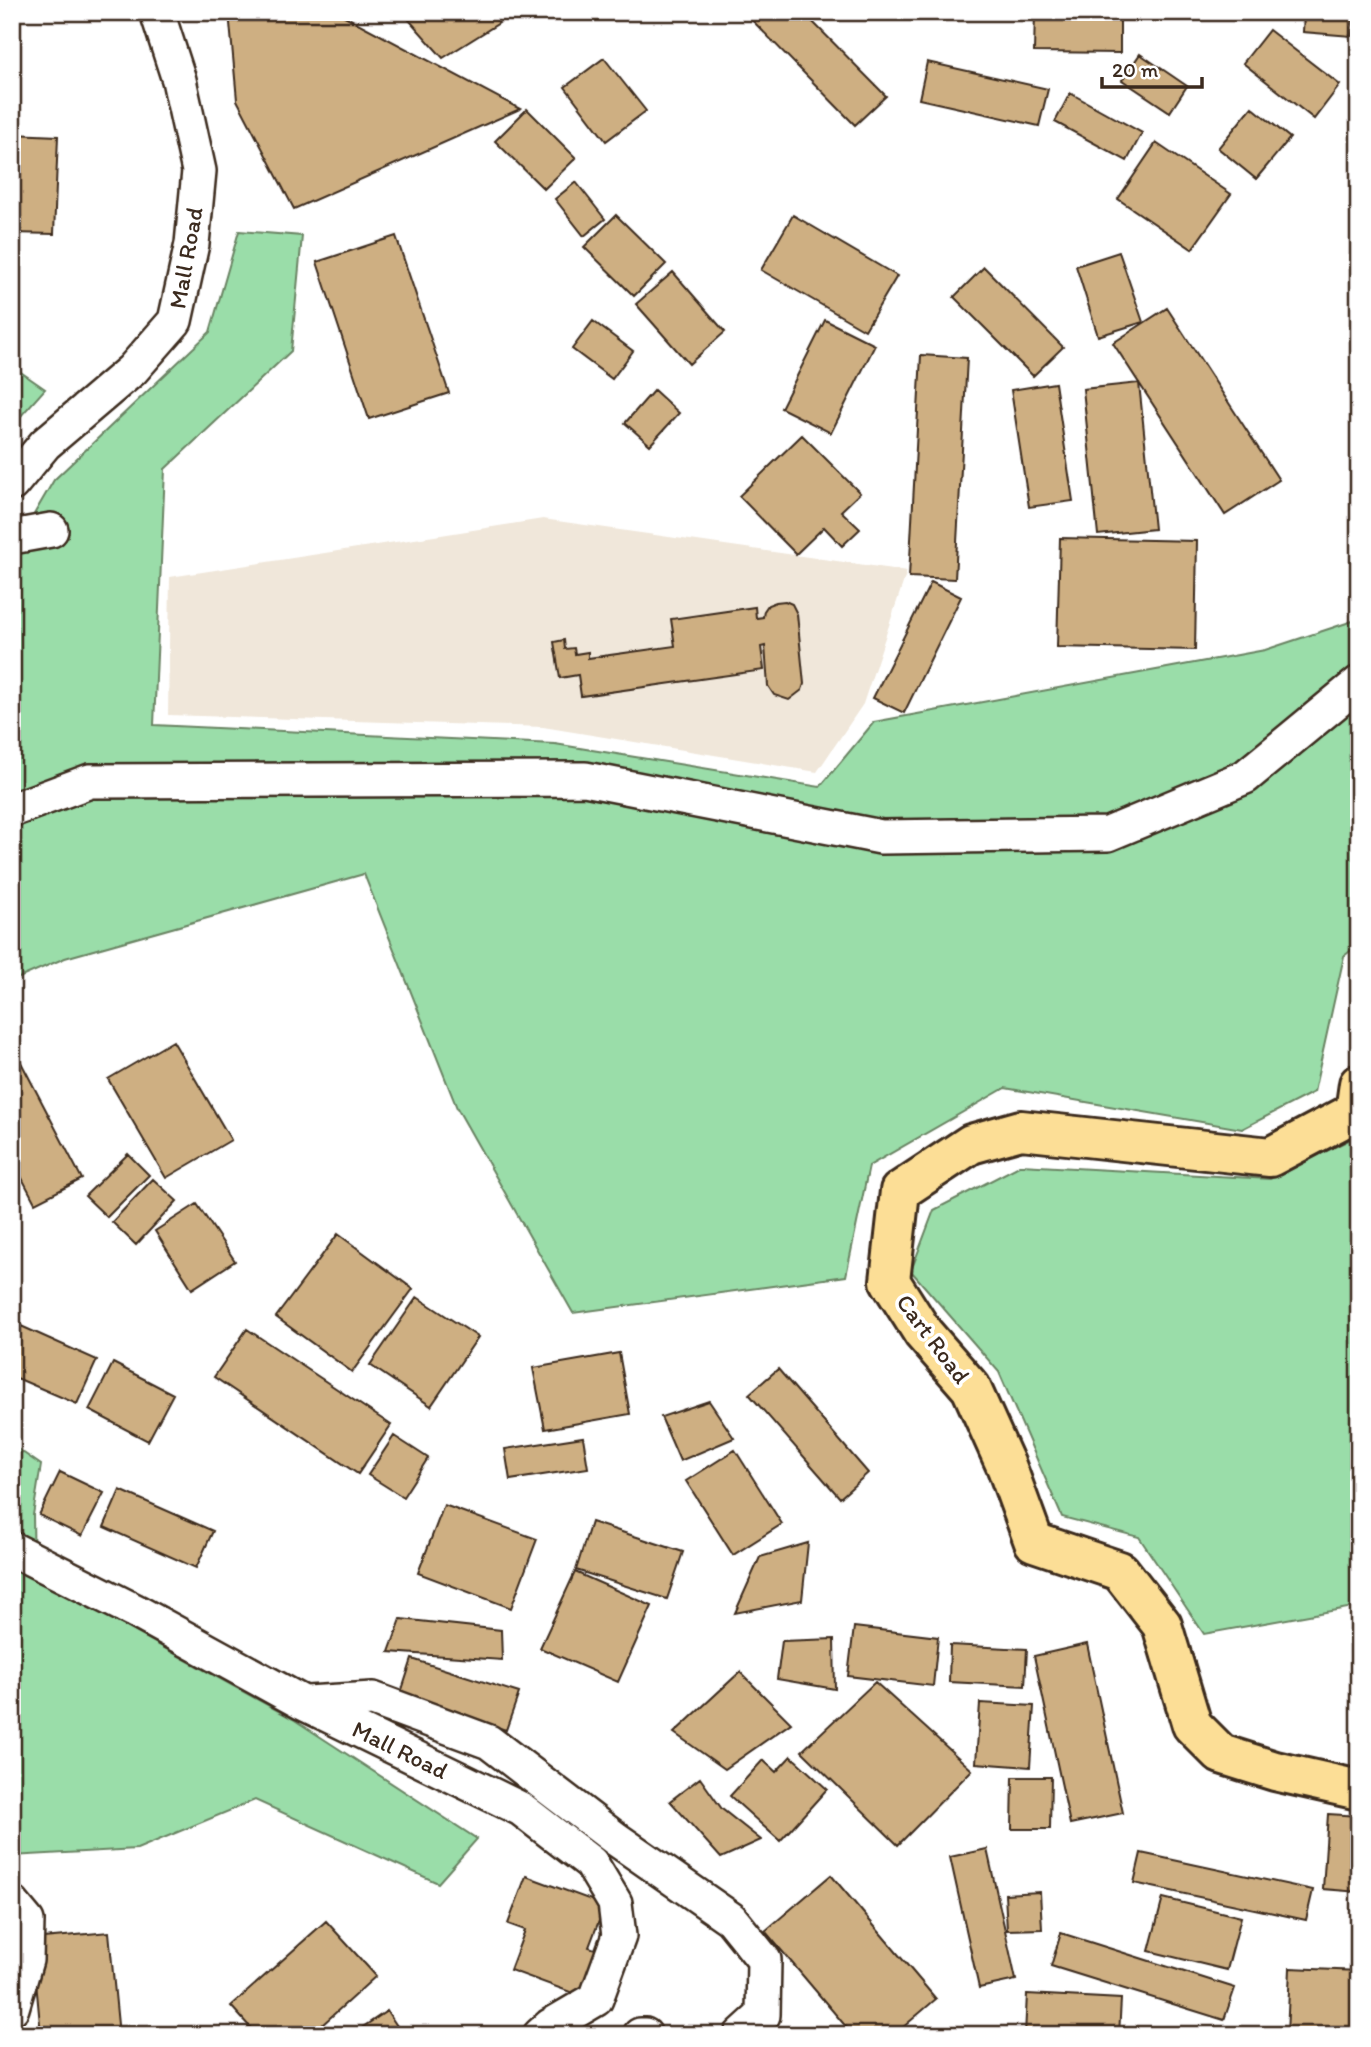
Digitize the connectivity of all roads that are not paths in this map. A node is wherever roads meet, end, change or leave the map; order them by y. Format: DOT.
graph roads {
  1 [pos="157,12"];
  2 [pos="12,484"];
  3 [pos="51,530"];
  4 [pos="12,537"];
  5 [pos="1359,683"];
  6 [pos="12,810"];
  7 [pos="1359,1084"];
  8 [pos="12,1549"];
  9 [pos="303,1703"];
  10 [pos="1359,1790"];
  11 [pos="12,1903"];
  12 [pos="12,2008"];
  13 [pos="540,2035"];
  14 [pos="741,2035"];
  1 -- 2 [label="street, Mall Road"];
  3 -- 4 [label="street"];
  5 -- 6 [label="street"];
  7 -- 10 [label="main road, Cart Road"];
  8 -- 9 [label="street, Mall Road"];
  9 -- 13 [label="street, Mall Road"];
  9 -- 14 [label="street"];
  11 -- 12 [label="street"];
}
